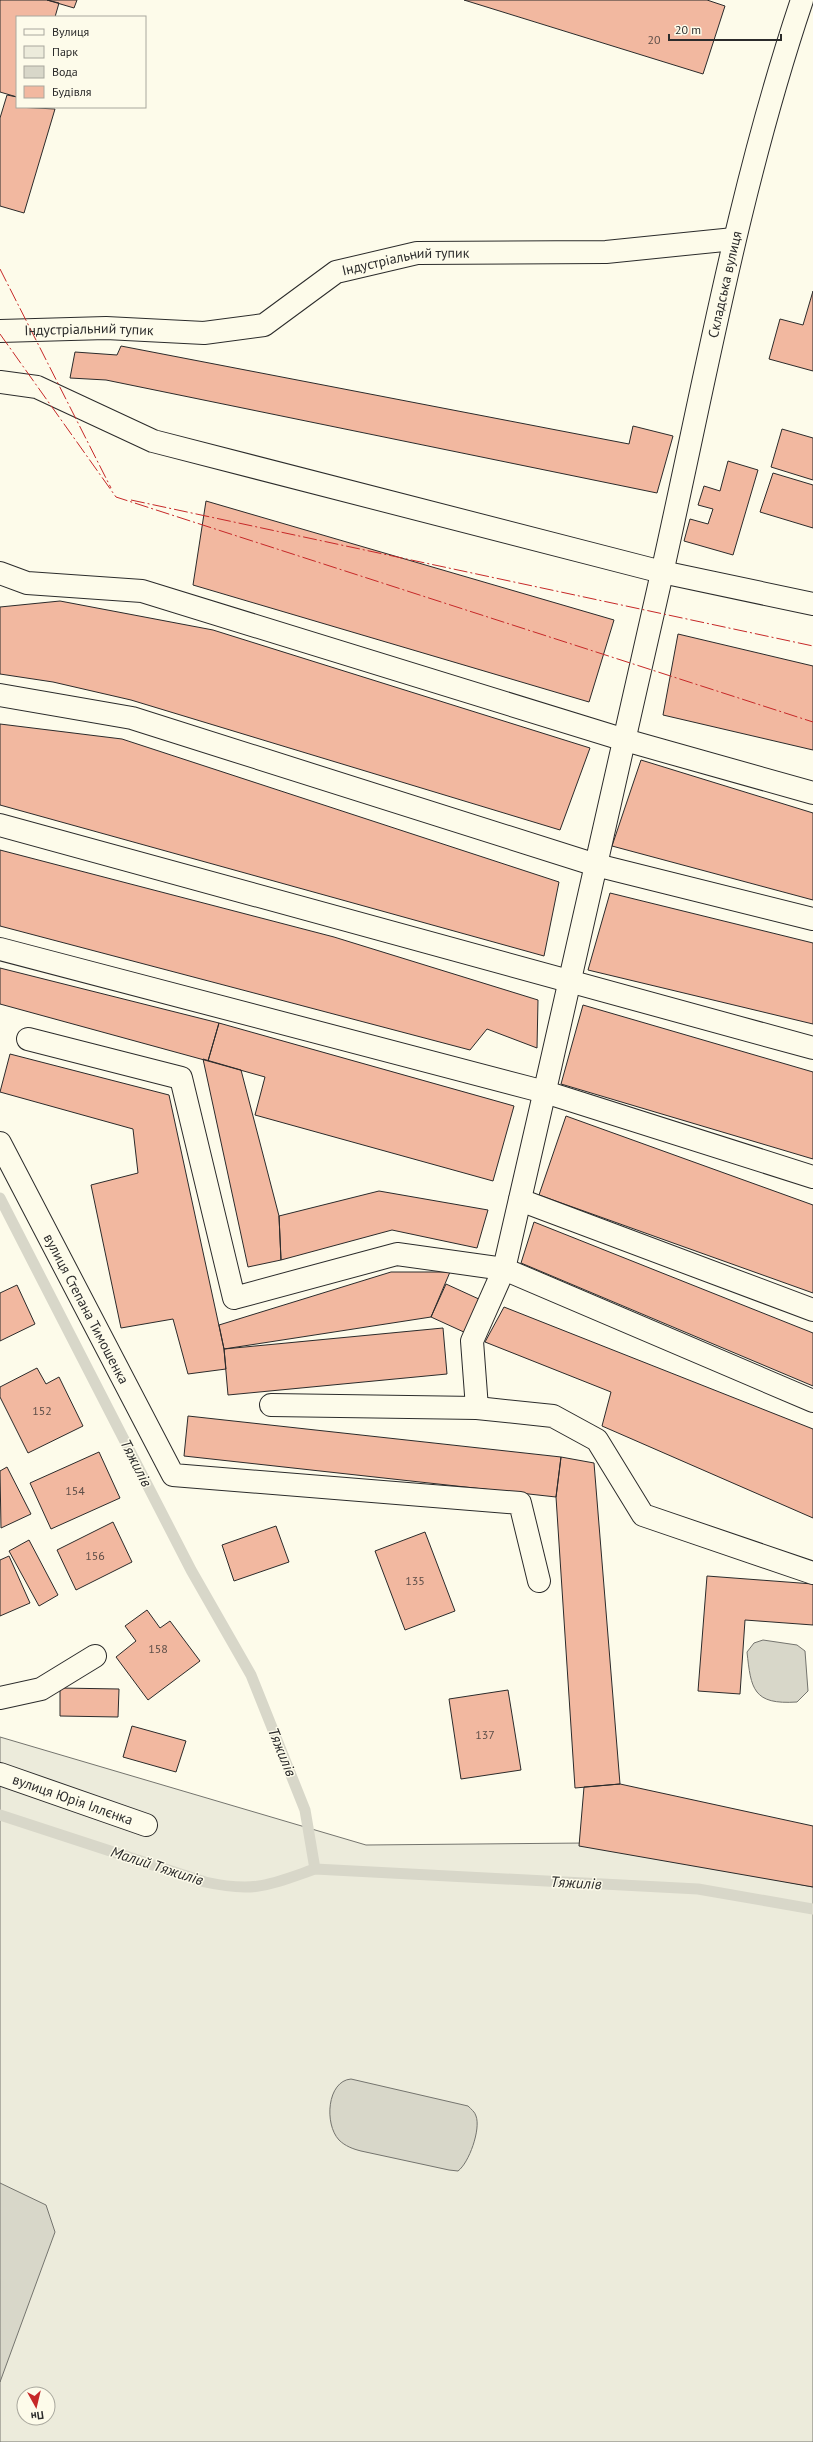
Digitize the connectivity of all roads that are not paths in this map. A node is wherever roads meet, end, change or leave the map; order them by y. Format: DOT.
graph roads {
  1 [pos="802,0"];
  2 [pos="734,239"];
  3 [pos="0,331"];
  4 [pos="0,382"];
  5 [pos="0,572"];
  6 [pos="662,572"];
  7 [pos="813,604"];
  8 [pos="0,695"];
  9 [pos="624,740"];
  10 [pos="813,793"];
  11 [pos="0,825"];
  12 [pos="596,865"];
  13 [pos="813,919"];
  14 [pos="0,949"];
  15 [pos="569,982"];
  16 [pos="28,1039"];
  17 [pos="813,1048"];
  18 [pos="545,1092"];
  19 [pos="0,1143"];
  20 [pos="813,1177"];
  21 [pos="520,1200"];
  22 [pos="504,1269"];
  23 [pos="813,1310"];
  24 [pos="813,1401"];
  25 [pos="271,1405"];
  26 [pos="477,1408"];
  27 [pos="813,1574"];
  28 [pos="539,1582"];
  29 [pos="95,1656"];
  30 [pos="0,1698"];
  31 [pos="0,1774"];
  32 [pos="146,1825"];
  1 -- 2 [label="street, Складська вулиця"];
  2 -- 3 [label="street, Індустріальний тупик"];
  2 -- 6 [label="street, Складська вулиця"];
  4 -- 6 [label="street"];
  5 -- 9 [label="street"];
  6 -- 7 [label="street"];
  6 -- 9 [label="street, Складська вулиця"];
  8 -- 12 [label="street"];
  9 -- 10 [label="street"];
  9 -- 12 [label="street, Складська вулиця"];
  11 -- 15 [label="street"];
  12 -- 13 [label="street"];
  12 -- 15 [label="street, Складська вулиця"];
  14 -- 18 [label="street"];
  15 -- 17 [label="street"];
  15 -- 18 [label="street, Складська вулиця"];
  16 -- 22 [label="street"];
  18 -- 20 [label="street"];
  18 -- 21 [label="street, Складська вулиця"];
  19 -- 28 [label="street, вулиця Степана Тимошенка"];
  21 -- 22 [label="street, Складська вулиця"];
  21 -- 23 [label="street"];
  22 -- 24 [label="street"];
  22 -- 26 [label="street, Складська вулиця"];
  25 -- 26 [label="street"];
  26 -- 27 [label="street"];
  29 -- 30 [label="street"];
  31 -- 32 [label="street, вулиця Юрія Іллєнка"];
}
